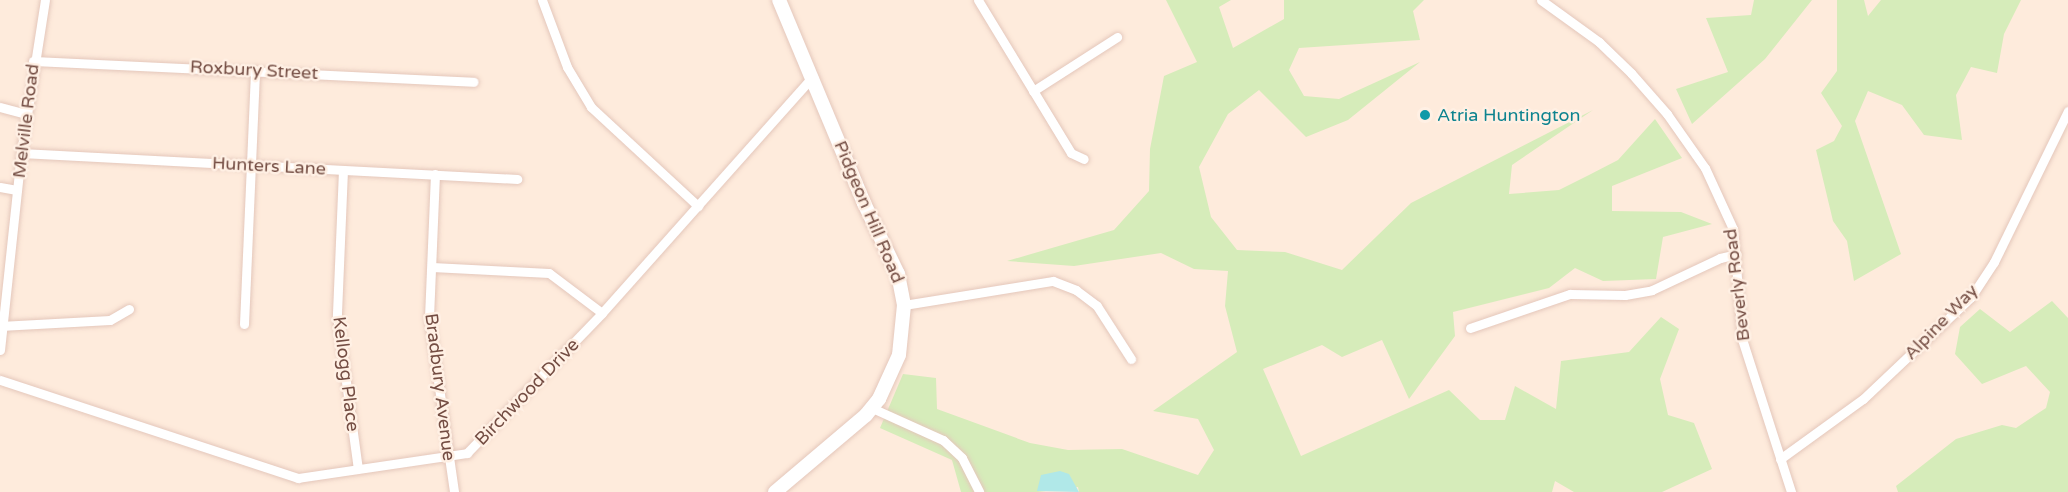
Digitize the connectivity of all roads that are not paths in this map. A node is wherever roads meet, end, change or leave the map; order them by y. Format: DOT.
graph roads {
  1 [pos="45,0"];
  2 [pos="542,0"];
  3 [pos="779,0"];
  4 [pos="978,0"];
  5 [pos="1541,0"];
  6 [pos="1117,37"];
  7 [pos="33,61"];
  8 [pos="255,70"];
  9 [pos="813,76"];
  10 [pos="474,82"];
  11 [pos="1033,91"];
  12 [pos="0,107"];
  13 [pos="2068,111"];
  14 [pos="26,114"];
  15 [pos="21,153"];
  16 [pos="1084,159"];
  17 [pos="251,165"];
  18 [pos="343,170"];
  19 [pos="435,174"];
  20 [pos="518,179"];
  21 [pos="0,187"];
  22 [pos="16,190"];
  23 [pos="698,206"];
  24 [pos="1737,254"];
  25 [pos="432,267"];
  26 [pos="904,305"];
  27 [pos="129,309"];
  28 [pos="602,313"];
  29 [pos="244,324"];
  30 [pos="0,326"];
  31 [pos="1470,328"];
  32 [pos="0,350"];
  33 [pos="1131,359"];
  34 [pos="0,380"];
  35 [pos="872,408"];
  36 [pos="449,457"];
  37 [pos="1780,459"];
  38 [pos="358,469"];
  39 [pos="454,492"];
  40 [pos="774,492"];
  41 [pos="979,492"];
  42 [pos="1791,492"];
  1 -- 7 [label="street, Melville Road"];
  2 -- 23 [label="street"];
  3 -- 9 [label="street, Pidgeon Hill Road"];
  4 -- 11 [label="street"];
  5 -- 24 [label="street, Beverly Road"];
  6 -- 11 [label="street"];
  7 -- 8 [label="street, Roxbury Street"];
  7 -- 14 [label="street, Melville Road"];
  8 -- 10 [label="street, Roxbury Street"];
  8 -- 17 [label="street"];
  9 -- 23 [label="street, Birchwood Drive"];
  9 -- 26 [label="street, Pidgeon Hill Road"];
  11 -- 16 [label="street"];
  12 -- 14 [label="street"];
  13 -- 37 [label="street, Alpine Way"];
  14 -- 15 [label="street, Melville Road"];
  15 -- 17 [label="street, Hunters Lane"];
  15 -- 22 [label="street, Melville Road"];
  17 -- 18 [label="street, Hunters Lane"];
  17 -- 29 [label="street"];
  18 -- 19 [label="street, Hunters Lane"];
  18 -- 38 [label="street, Kellogg Place"];
  19 -- 20 [label="street, Hunters Lane"];
  19 -- 25 [label="street, Bradbury Avenue"];
  21 -- 22 [label="street"];
  22 -- 30 [label="street, Melville Road"];
  23 -- 28 [label="street, Birchwood Drive"];
  24 -- 31 [label="street"];
  24 -- 37 [label="street, Beverly Road"];
  25 -- 28 [label="street"];
  25 -- 36 [label="street, Bradbury Avenue"];
  26 -- 33 [label="street"];
  26 -- 35 [label="street, Pidgeon Hill Road"];
  27 -- 30 [label="street"];
  28 -- 36 [label="street, Birchwood Drive"];
  30 -- 32 [label="street, Melville Road"];
  34 -- 38 [label="street, Birchwood Drive"];
  35 -- 40 [label="street, Pidgeon Hill Road"];
  35 -- 41 [label="street"];
  36 -- 38 [label="street, Birchwood Drive"];
  36 -- 39 [label="street, Bradbury Avenue"];
  37 -- 42 [label="street, Beverly Road"];
}
